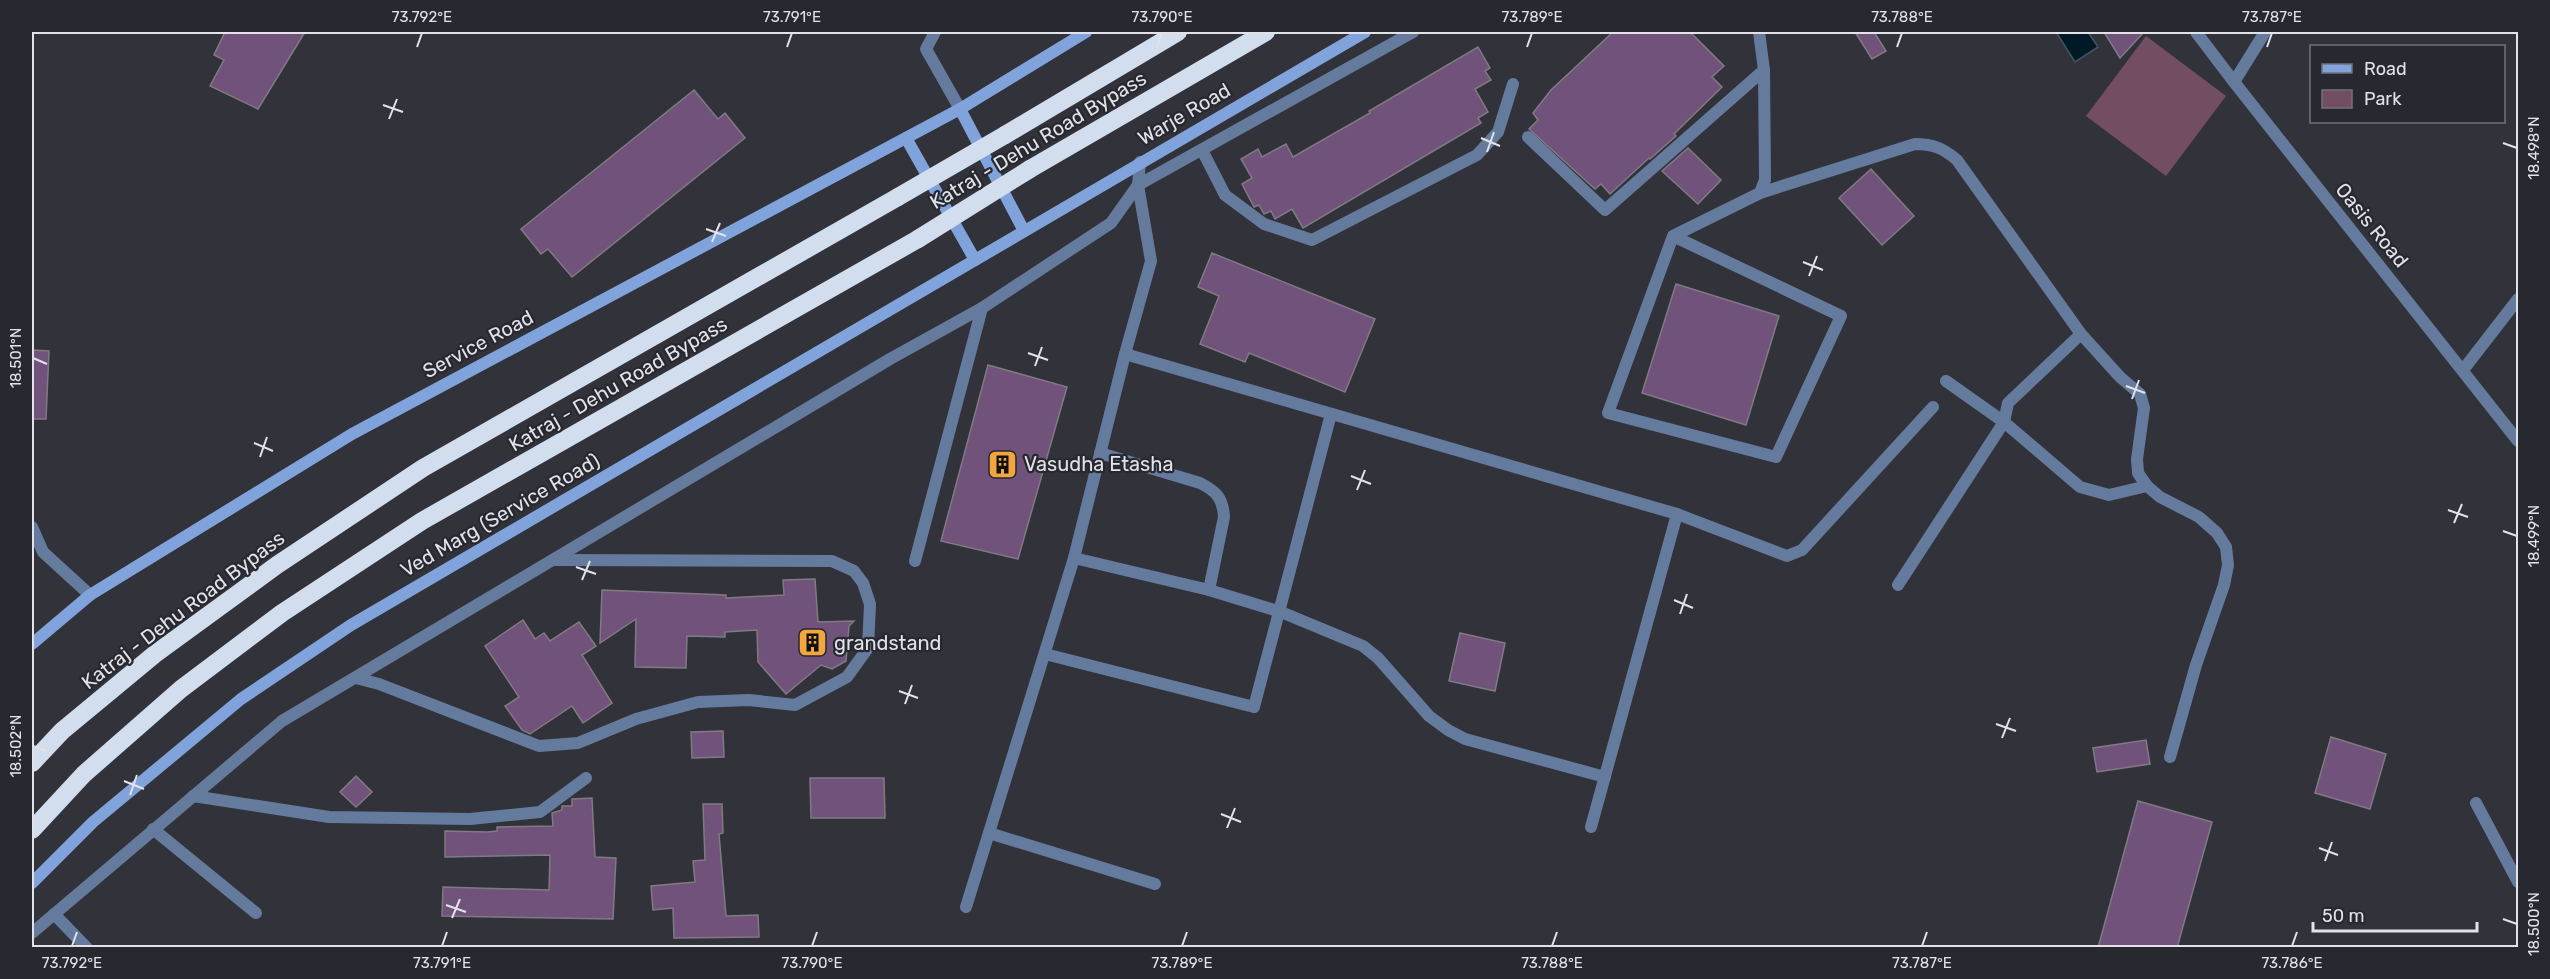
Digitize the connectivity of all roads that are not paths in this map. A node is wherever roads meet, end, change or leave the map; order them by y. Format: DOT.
graph roads {
  1 [pos="935,32"];
  2 [pos="1086,32"];
  3 [pos="1178,32"];
  4 [pos="1266,32"];
  5 [pos="1365,32"];
  6 [pos="1413,32"];
  7 [pos="1759,32"];
  8 [pos="2196,32"];
  9 [pos="2265,32"];
  10 [pos="1764,70"];
  11 [pos="2234,82"];
  12 [pos="1513,84"];
  13 [pos="960,109"];
  14 [pos="1528,137"];
  15 [pos="906,138"];
  16 [pos="1202,150"];
  17 [pos="1140,162"];
  18 [pos="1138,185"];
  19 [pos="1760,193"];
  20 [pos="1024,231"];
  21 [pos="1673,236"];
  22 [pos="975,260"];
  23 [pos="2518,299"];
  24 [pos="982,308"];
  25 [pos="2081,334"];
  26 [pos="1125,354"];
  27 [pos="2463,370"];
  28 [pos="1946,381"];
  29 [pos="1933,407"];
  30 [pos="1331,414"];
  31 [pos="2004,422"];
  32 [pos="2518,441"];
  33 [pos="1100,453"];
  34 [pos="2147,486"];
  35 [pos="1677,514"];
  36 [pos="32,527"];
  37 [pos="37,552"];
  38 [pos="1074,558"];
  39 [pos="555,560"];
  40 [pos="915,561"];
  41 [pos="1898,585"];
  42 [pos="1209,590"];
  43 [pos="90,595"];
  44 [pos="1281,612"];
  45 [pos="34,640"];
  46 [pos="1045,654"];
  47 [pos="356,678"];
  48 [pos="2170,757"];
  49 [pos="32,763"];
  50 [pos="1605,777"];
  51 [pos="586,778"];
  52 [pos="192,796"];
  53 [pos="2476,803"];
  54 [pos="1591,827"];
  55 [pos="153,829"];
  56 [pos="32,830"];
  57 [pos="989,833"];
  58 [pos="2518,882"];
  59 [pos="32,883"];
  60 [pos="1155,884"];
  61 [pos="966,907"];
  62 [pos="256,913"];
  63 [pos="54,914"];
  64 [pos="32,933"];
  65 [pos="87,948"];
  1 -- 13 [label="street"];
  2 -- 13 [label="street"];
  3 -- 49 [label="highway, Katraj - Dehu Road Bypass, bridge"];
  4 -- 56 [label="highway, Katraj - Dehu Road Bypass, bridge"];
  5 -- 17 [label="street, Warje Road"];
  6 -- 16 [label="street"];
  7 -- 10 [label="street"];
  8 -- 11 [label="street, Oasis Road"];
  9 -- 11 [label="street"];
  10 -- 14 [label="street"];
  10 -- 19 [label="street"];
  11 -- 27 [label="street, Oasis Road"];
  12 -- 16 [label="street"];
  13 -- 15 [label="street, Service Road"];
  13 -- 20 [label="street"];
  15 -- 22 [label="street"];
  15 -- 43 [label="street, Service Road"];
  16 -- 18 [label="street"];
  17 -- 18 [label="street"];
  17 -- 20 [label="street, Warje Road"];
  18 -- 24 [label="street"];
  18 -- 26 [label="street"];
  19 -- 21 [label="street"];
  19 -- 25 [label="street"];
  20 -- 22 [label="street, Ved Marg (Service Road)"];
  21 -- 21 [label="street"];
  22 -- 59 [label="street, Ved Marg (Service Road)"];
  23 -- 27 [label="street"];
  24 -- 39 [label="street"];
  24 -- 40 [label="street"];
  25 -- 31 [label="street"];
  25 -- 34 [label="street"];
  26 -- 30 [label="street"];
  26 -- 33 [label="street"];
  27 -- 32 [label="street, Oasis Road"];
  28 -- 31 [label="street"];
  29 -- 35 [label="street"];
  30 -- 35 [label="street"];
  30 -- 44 [label="street"];
  31 -- 34 [label="street"];
  31 -- 41 [label="street"];
  33 -- 38 [label="street"];
  33 -- 42 [label="street"];
  34 -- 48 [label="street"];
  35 -- 50 [label="street"];
  36 -- 37 [label="street"];
  37 -- 43 [label="street"];
  38 -- 42 [label="street"];
  38 -- 46 [label="street"];
  39 -- 47 [label="street"];
  39 -- 47 [label="street"];
  42 -- 44 [label="street"];
  43 -- 45 [label="street, Service Road"];
  44 -- 46 [label="street"];
  44 -- 50 [label="street"];
  46 -- 57 [label="street"];
  47 -- 52 [label="street"];
  50 -- 54 [label="street"];
  51 -- 52 [label="street"];
  52 -- 55 [label="street"];
  53 -- 58 [label="street"];
  55 -- 62 [label="street"];
  55 -- 63 [label="street"];
  57 -- 60 [label="street"];
  57 -- 61 [label="street"];
  63 -- 64 [label="street"];
  63 -- 65 [label="street"];
}
